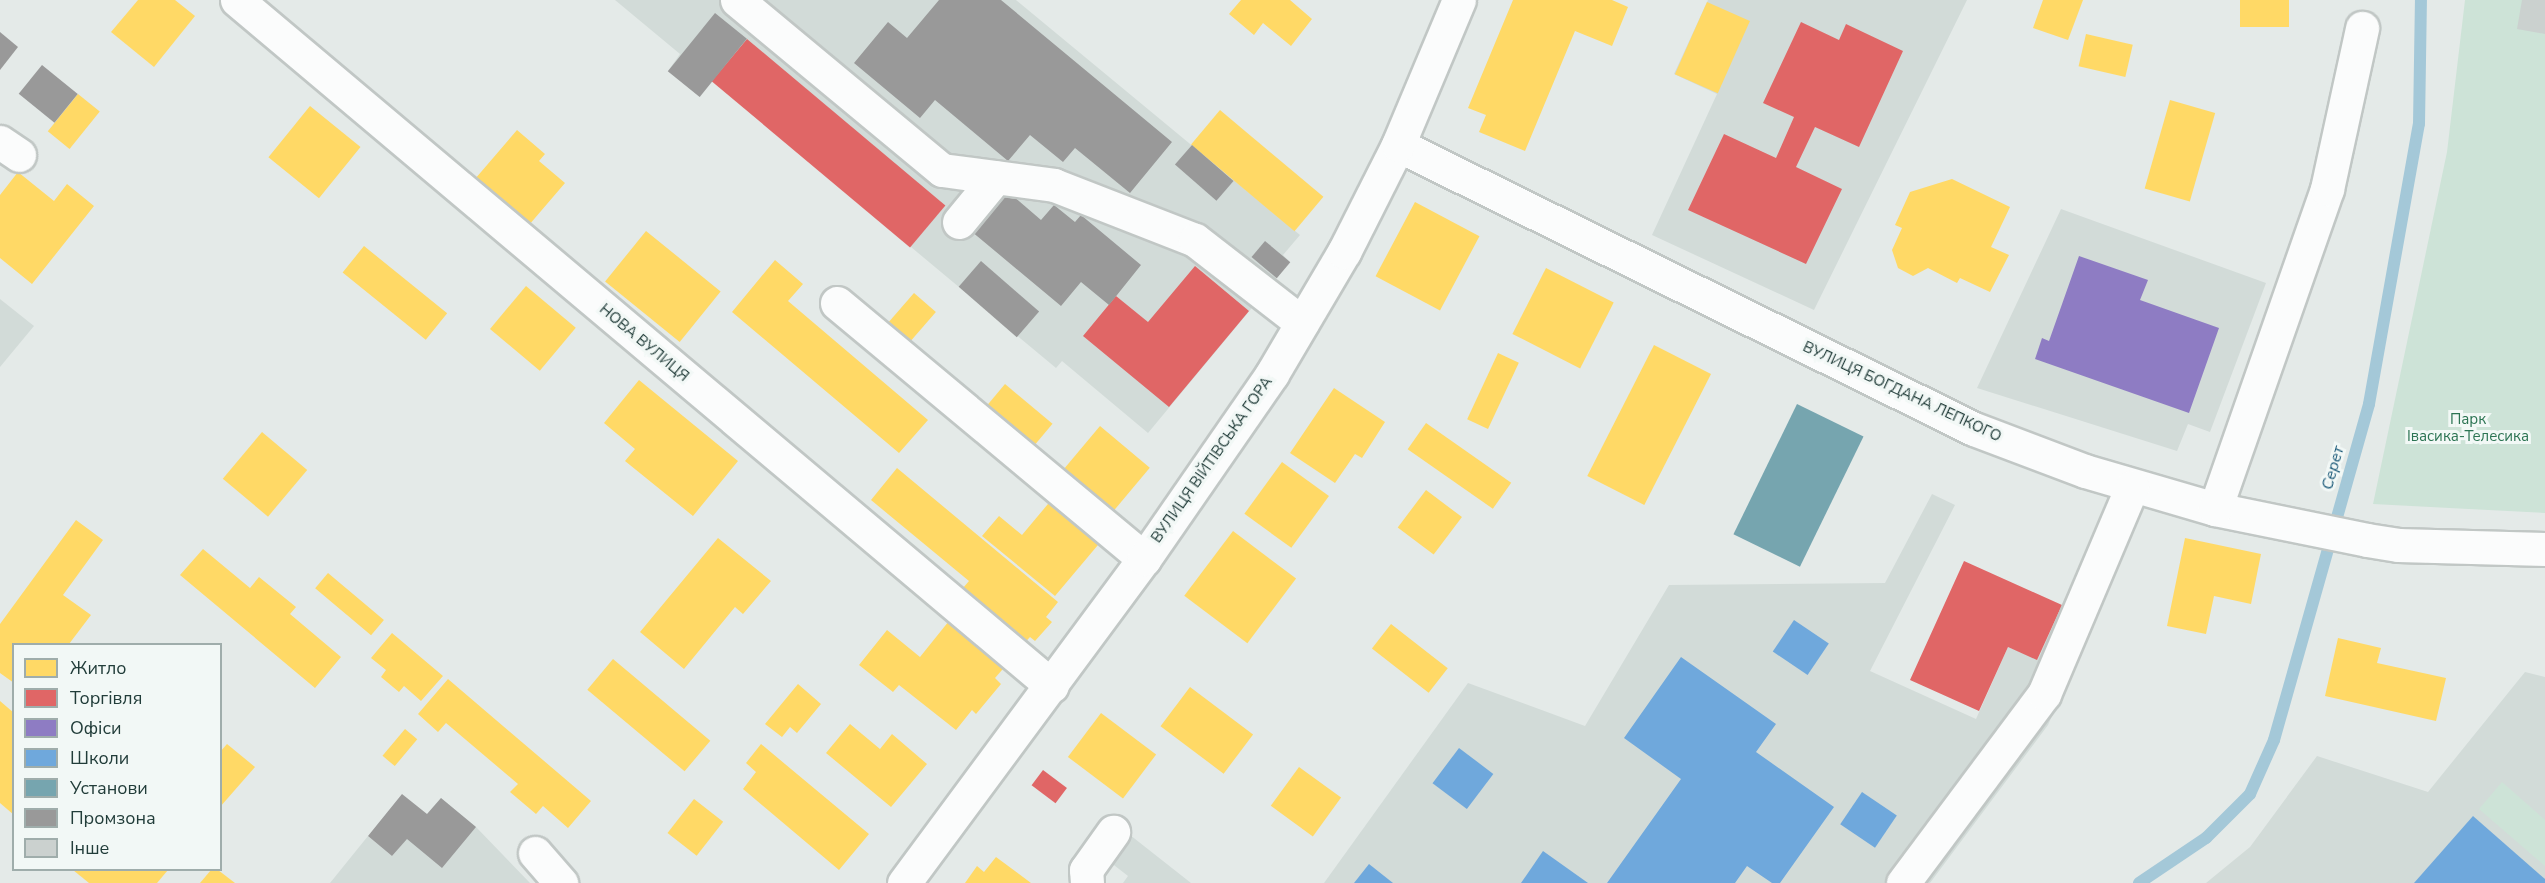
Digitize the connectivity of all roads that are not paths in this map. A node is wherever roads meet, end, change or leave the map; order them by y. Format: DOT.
graph roads {
  1 [pos="237,0"];
  2 [pos="737,0"];
  3 [pos="1459,0"];
  4 [pos="2362,28"];
  5 [pos="1398,145"];
  6 [pos="996,177"];
  7 [pos="959,222"];
  8 [pos="837,303"];
  9 [pos="1302,323"];
  10 [pos="2132,487"];
  11 [pos="2215,509"];
  12 [pos="2545,549"];
  13 [pos="1144,559"];
  14 [pos="1052,686"];
  15 [pos="1113,832"];
  16 [pos="535,853"];
  17 [pos="561,883"];
  18 [pos="904,883"];
  19 [pos="1087,883"];
  20 [pos="1903,883"];
  1 -- 14 [label="street, НОВА ВУЛИЦЯ"];
  2 -- 6 [label="street"];
  3 -- 5 [label="street, ВУЛИЦЯ ВІЙТІВСЬКА ГОРА"];
  4 -- 11 [label="street"];
  5 -- 9 [label="street, ВУЛИЦЯ ВІЙТІВСЬКА ГОРА"];
  5 -- 10 [label="street, ВУЛИЦЯ БОГДАНА ЛЕПКОГО"];
  6 -- 7 [label="street"];
  6 -- 9 [label="street"];
  8 -- 13 [label="street"];
  9 -- 13 [label="street, ВУЛИЦЯ ВІЙТІВСЬКА ГОРА"];
  10 -- 11 [label="street, ВУЛИЦЯ БОГДАНА ЛЕПКОГО"];
  10 -- 20 [label="street"];
  11 -- 12 [label="street, ВУЛИЦЯ БОГДАНА ЛЕПКОГО"];
  13 -- 14 [label="street, ВУЛИЦЯ ВІЙТІВСЬКА ГОРА"];
  14 -- 18 [label="street, ВУЛИЦЯ ВІЙТІВСЬКА ГОРА"];
  15 -- 19 [label="street"];
  16 -- 17 [label="street"];
}
